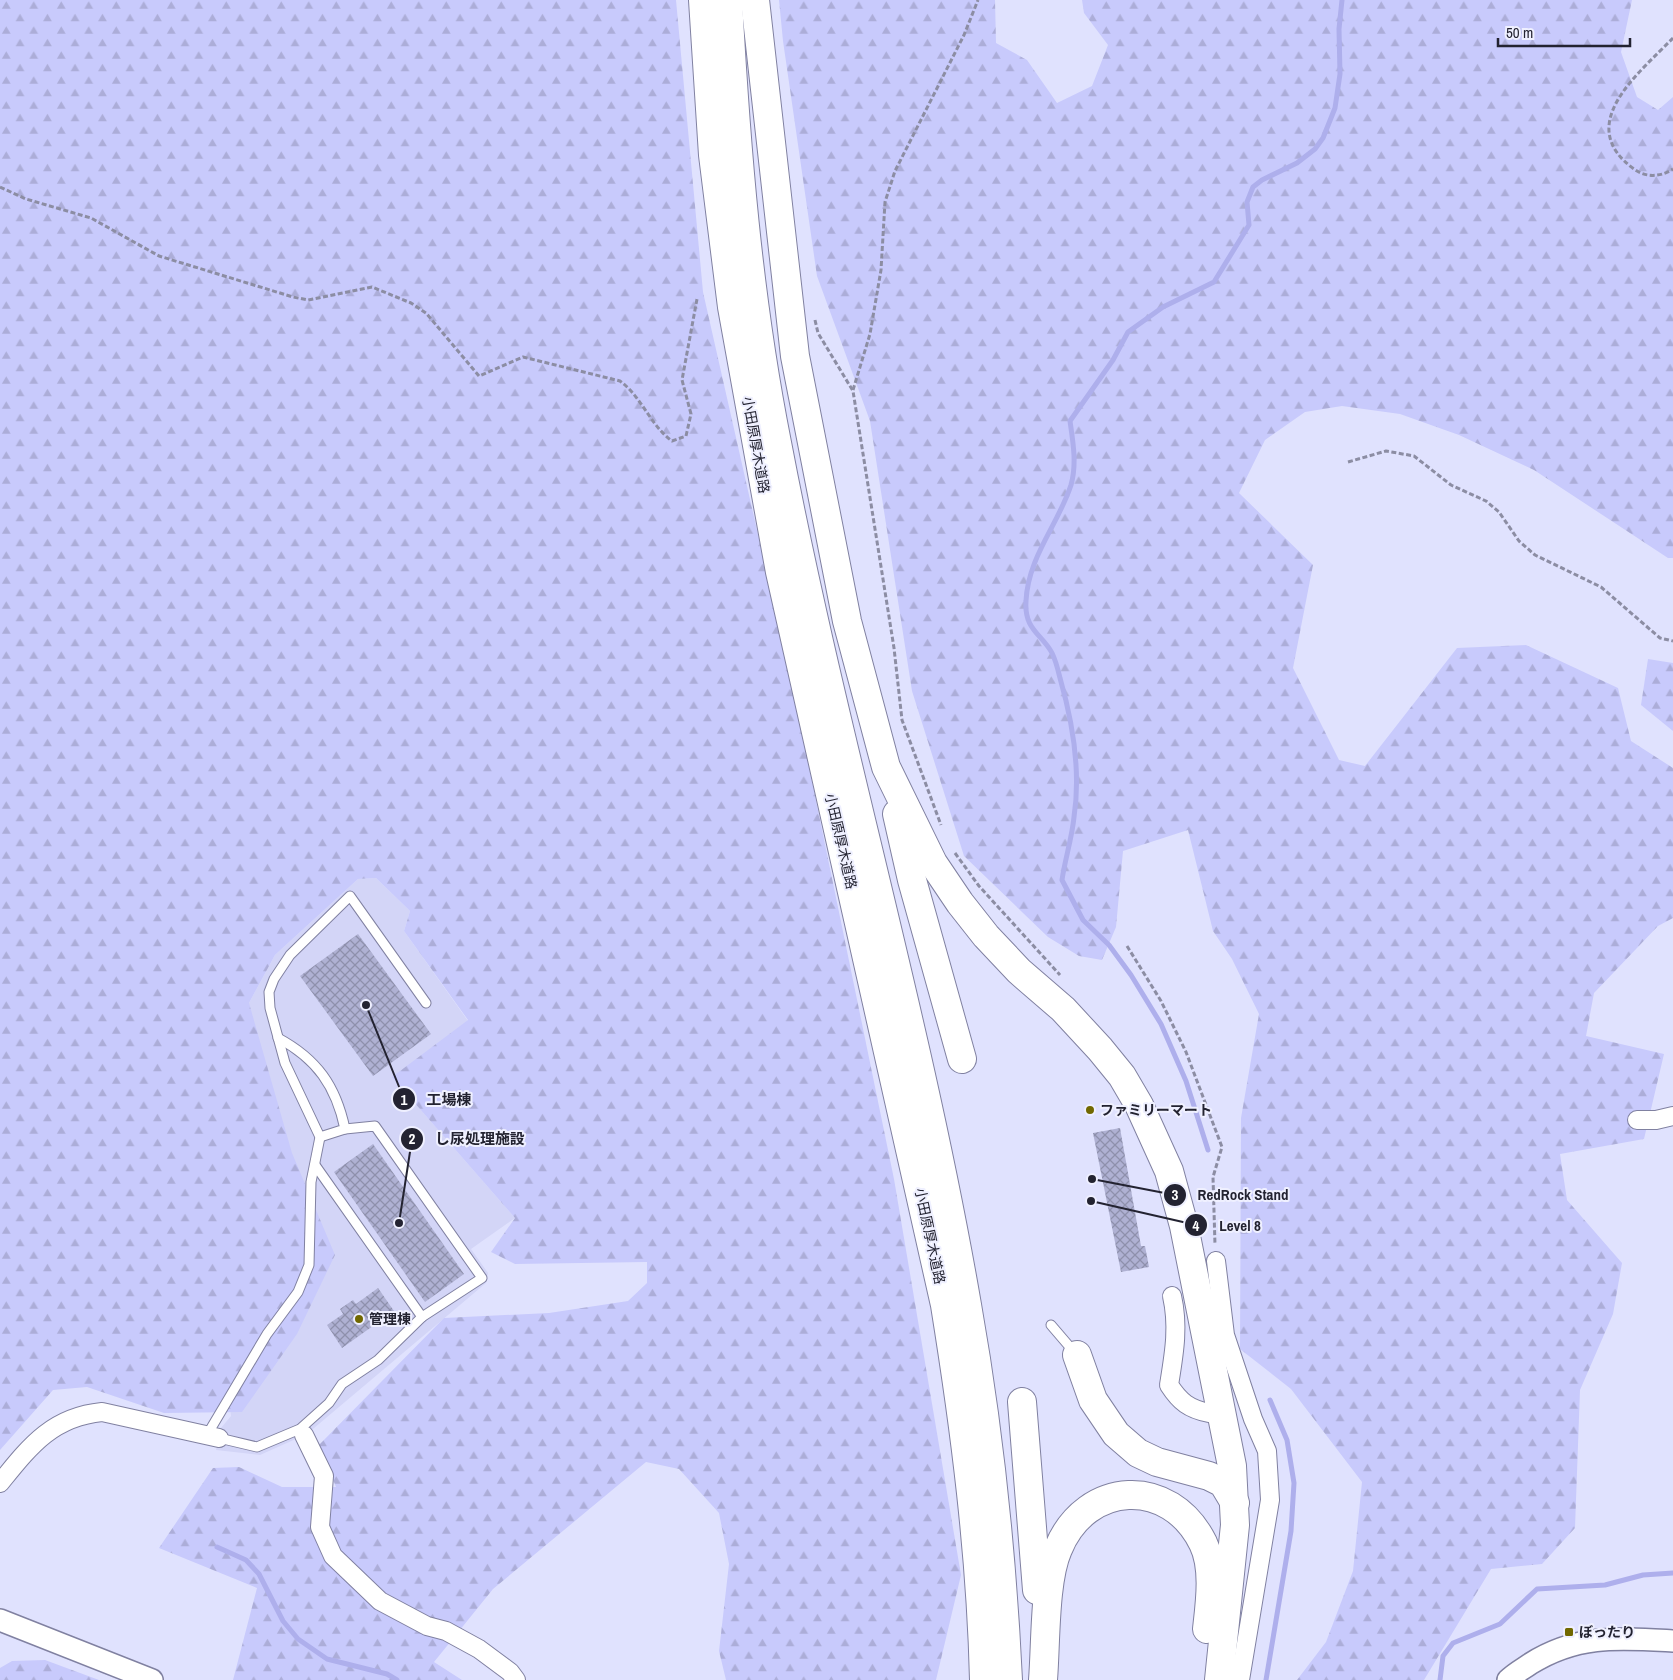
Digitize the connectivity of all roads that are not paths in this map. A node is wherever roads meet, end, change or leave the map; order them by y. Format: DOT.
graph roads {
  1 [pos="703,0"];
  2 [pos="728,0"];
  3 [pos="754,0"];
  4 [pos="886,766"];
  5 [pos="426,1003"];
  6 [pos="278,1038"];
  7 [pos="962,1059"];
  8 [pos="1673,1116"];
  9 [pos="1637,1120"];
  10 [pos="345,1129"];
  11 [pos="320,1137"];
  12 [pos="314,1165"];
  13 [pos="1216,1261"];
  14 [pos="1172,1296"];
  15 [pos="422,1317"];
  16 [pos="1051,1325"];
  17 [pos="1077,1355"];
  18 [pos="1022,1402"];
  19 [pos="1209,1412"];
  20 [pos="1234,1416"];
  21 [pos="1253,1419"];
  22 [pos="302,1432"];
  23 [pos="213,1437"];
  24 [pos="0,1483"];
  25 [pos="1235,1503"];
  26 [pos="0,1620"];
  27 [pos="1673,1641"];
  28 [pos="152,1680"];
  29 [pos="516,1680"];
  30 [pos="984,1680"];
  31 [pos="1008,1680"];
  32 [pos="1038,1680"];
  33 [pos="1043,1680"];
  34 [pos="1200,1680"];
  35 [pos="1219,1680"];
  36 [pos="1240,1680"];
  37 [pos="1508,1680"];
  1 -- 30 [label="highway, 小田原厚木道路"];
  2 -- 31 [label="highway, 小田原厚木道路"];
  3 -- 4 [label="highway"];
  4 -- 7 [label="highway"];
  4 -- 25 [label="highway"];
  5 -- 6 [label="lane"];
  6 -- 10 [label="lane"];
  6 -- 11 [label="lane"];
  8 -- 9 [label="street"];
  10 -- 11 [label="lane"];
  10 -- 15 [label="lane"];
  11 -- 12 [label="lane"];
  12 -- 15 [label="lane"];
  12 -- 23 [label="lane"];
  13 -- 21 [label="street"];
  14 -- 19 [label="street"];
  15 -- 22 [label="lane"];
  16 -- 17 [label="lane"];
  17 -- 25 [label="highway"];
  18 -- 32 [label="highway"];
  20 -- 21 [label="street"];
  21 -- 36 [label="street"];
  22 -- 23 [label="lane"];
  22 -- 29 [label="street"];
  23 -- 24 [label="street"];
  25 -- 35 [label="highway"];
  26 -- 28 [label="street"];
  27 -- 37 [label="street"];
  33 -- 34 [label="highway"];
}
